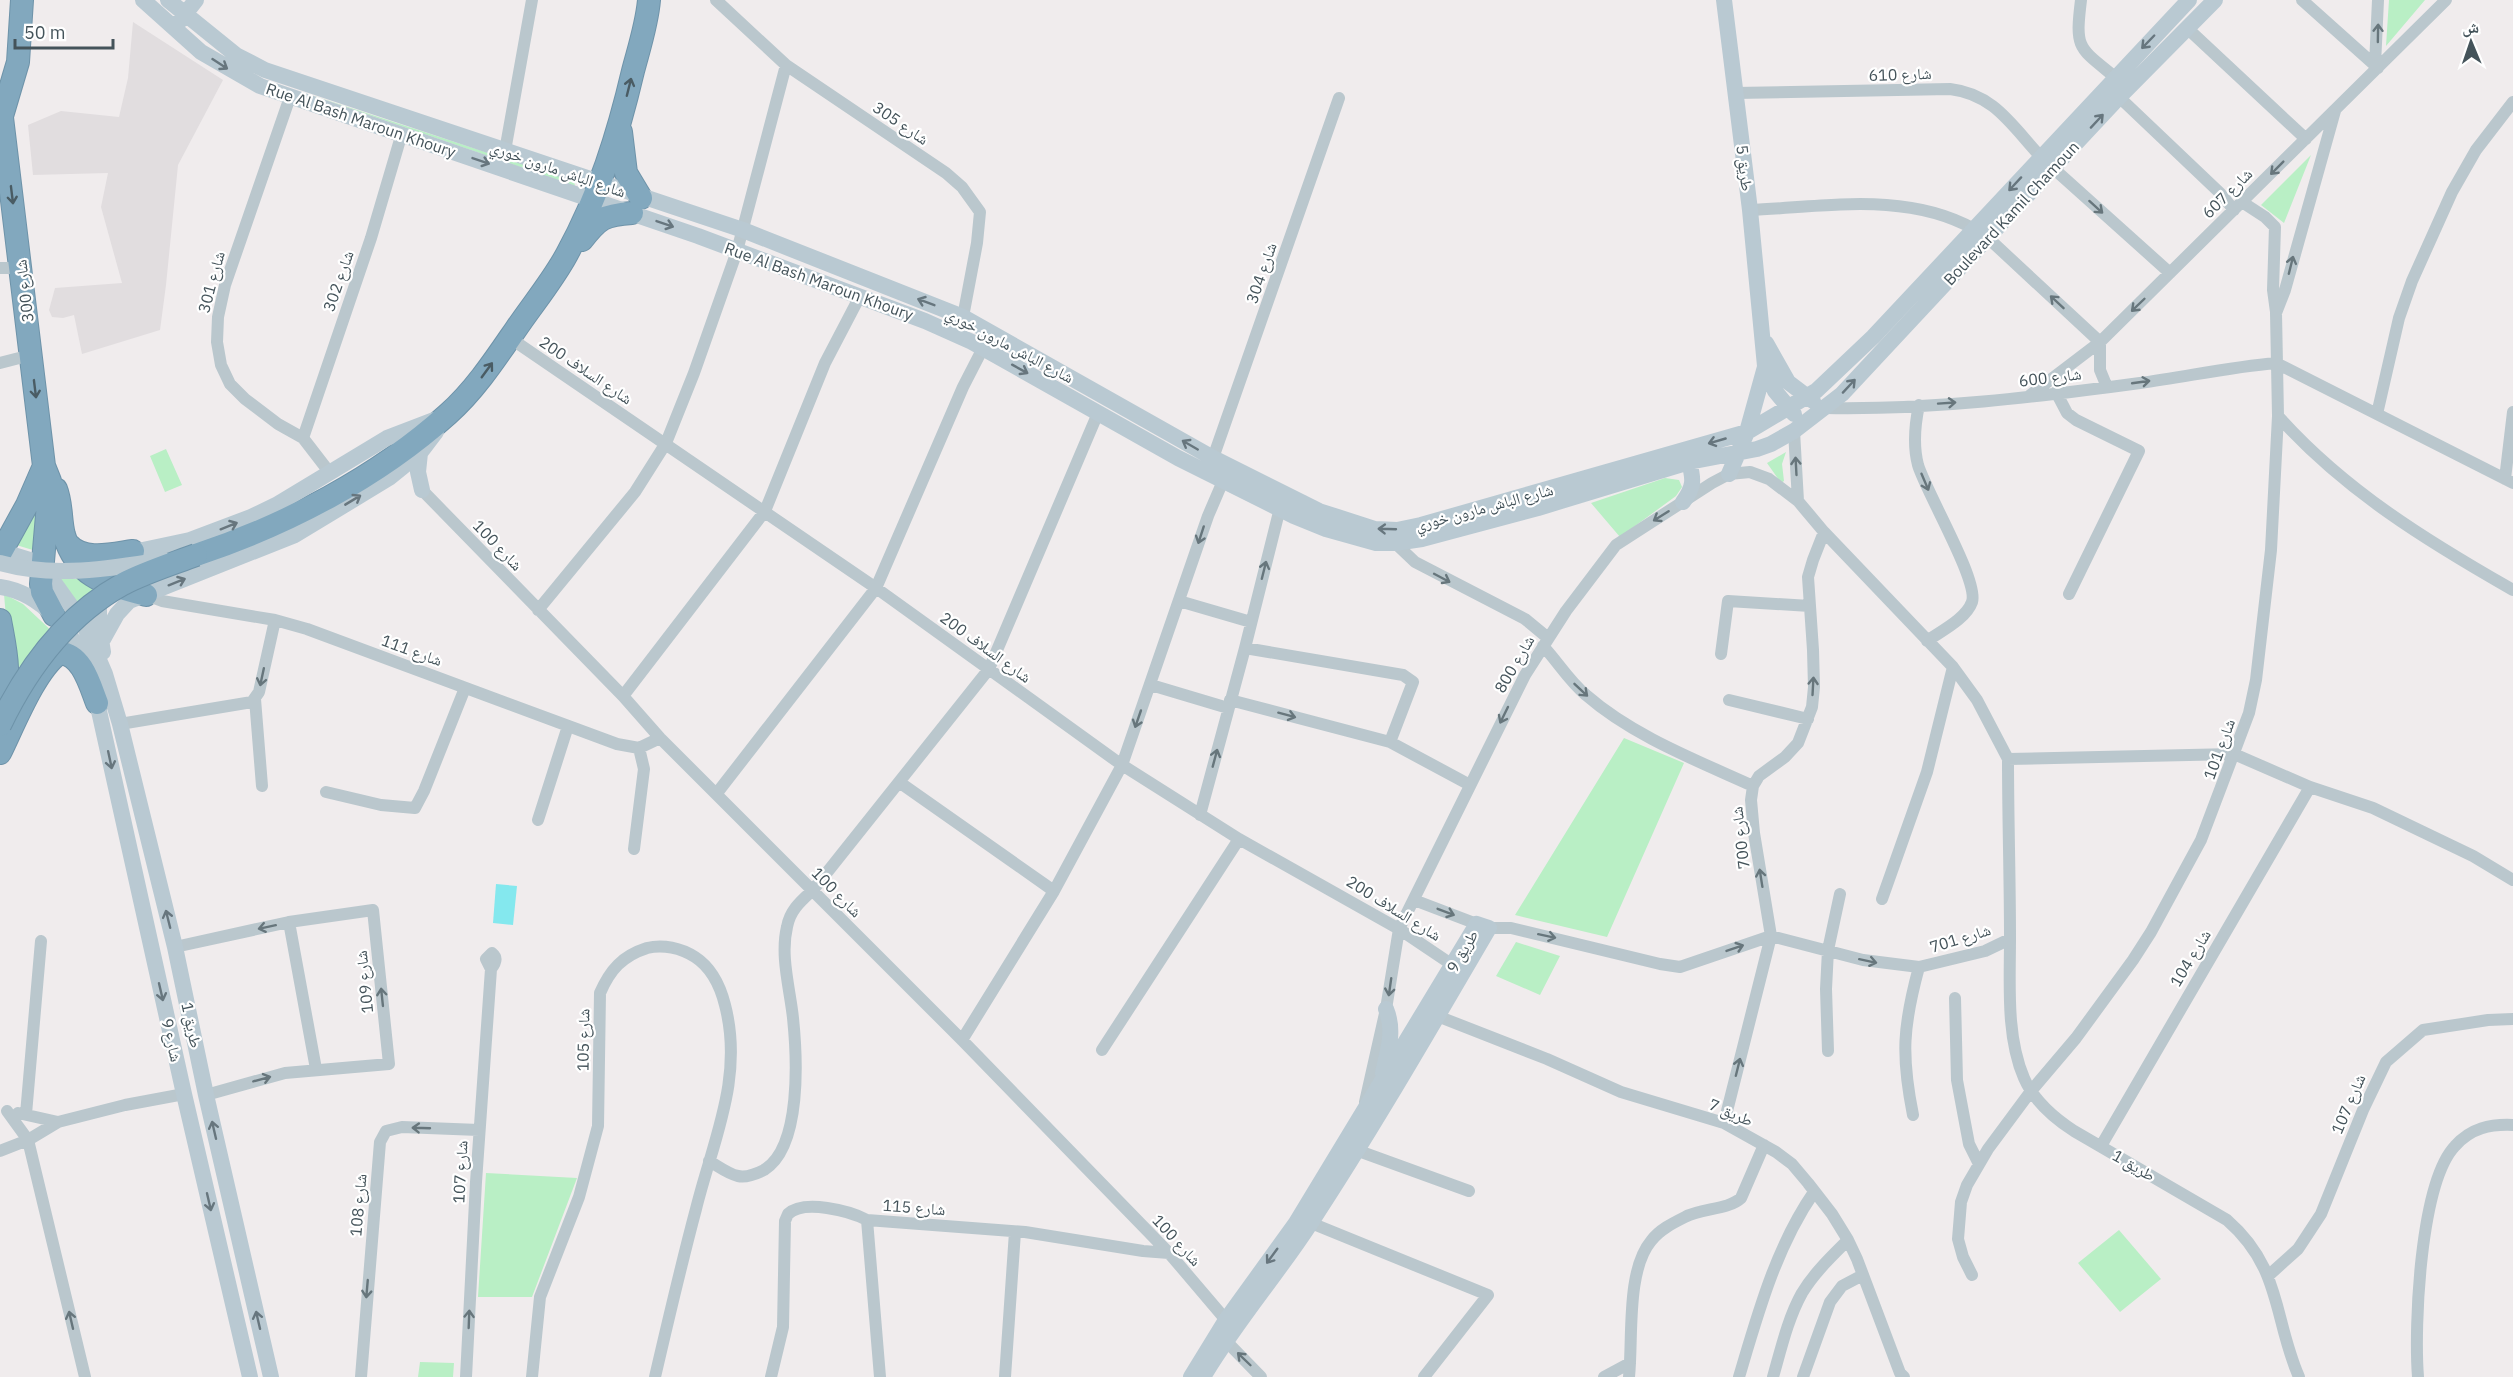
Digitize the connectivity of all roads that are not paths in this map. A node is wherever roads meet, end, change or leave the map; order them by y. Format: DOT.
graph roads {
  1 [pos="22,0"];
  2 [pos="143,0"];
  3 [pos="168,0"];
  4 [pos="196,0"];
  5 [pos="532,0"];
  6 [pos="649,0"];
  7 [pos="716,0"];
  8 [pos="1724,0"];
  9 [pos="2081,0"];
  10 [pos="2215,0"];
  11 [pos="2302,0"];
  12 [pos="2378,0"];
  13 [pos="2446,0"];
  14 [pos="2181,3"];
  15 [pos="185,14"];
  16 [pos="174,28"];
  17 [pos="2187,28"];
  18 [pos="786,65"];
  19 [pos="2377,67"];
  20 [pos="2115,77"];
  21 [pos="1735,93"];
  22 [pos="290,97"];
  23 [pos="2120,97"];
  24 [pos="1339,98"];
  25 [pos="2513,102"];
  26 [pos="1,109"];
  27 [pos="2335,111"];
  28 [pos="620,124"];
  29 [pos="402,133"];
  30 [pos="2306,139"];
  31 [pos="505,151"];
  32 [pos="2046,162"];
  33 [pos="598,191"];
  34 [pos="636,205"];
  35 [pos="2238,206"];
  36 [pos="1750,210"];
  37 [pos="743,230"];
  38 [pos="1981,233"];
  39 [pos="737,250"];
  40 [pos="566,256"];
  41 [pos="11,268"];
  42 [pos="2170,273"];
  43 [pos="860,296"];
  44 [pos="2276,313"];
  45 [pos="963,316"];
  46 [pos="1763,337"];
  47 [pos="510,338"];
  48 [pos="2100,342"];
  49 [pos="983,348"];
  50 [pos="31,355"];
  51 [pos="0,363"];
  52 [pos="2276,363"];
  53 [pos="1765,366"];
  54 [pos="2107,387"];
  55 [pos="2056,392"];
  56 [pos="2029,396"];
  57 [pos="1807,398"];
  58 [pos="1919,405"];
  59 [pos="1788,407"];
  60 [pos="1826,408"];
  61 [pos="2513,412"];
  62 [pos="1098,413"];
  63 [pos="448,414"];
  64 [pos="2377,414"];
  65 [pos="2278,416"];
  66 [pos="1799,428"];
  67 [pos="1748,432"];
  68 [pos="303,438"];
  69 [pos="666,443"];
  70 [pos="1738,452"];
  71 [pos="420,453"];
  72 [pos="1213,459"];
  73 [pos="1689,462"];
  74 [pos="330,472"];
  75 [pos="47,474"];
  76 [pos="1729,474"];
  77 [pos="388,478"];
  78 [pos="1223,481"];
  79 [pos="2509,481"];
  80 [pos="422,490"];
  81 [pos="1798,501"];
  82 [pos="1683,502"];
  83 [pos="27,505"];
  84 [pos="1280,508"];
  85 [pos="765,511"];
  86 [pos="0,523"];
  87 [pos="1824,532"];
  88 [pos="1395,543"];
  89 [pos="68,544"];
  90 [pos="133,551"];
  91 [pos="0,555"];
  92 [pos="196,555"];
  93 [pos="42,570"];
  94 [pos="101,582"];
  95 [pos="0,587"];
  96 [pos="876,588"];
  97 [pos="2513,590"];
  98 [pos="2069,594"];
  99 [pos="146,595"];
  100 [pos="1179,602"];
  101 [pos="1810,606"];
  102 [pos="538,610"];
  103 [pos="54,615"];
  104 [pos="0,620"];
  105 [pos="275,620"];
  106 [pos="1251,622"];
  107 [pos="102,641"];
  108 [pos="1927,641"];
  109 [pos="1545,642"];
  110 [pos="1245,648"];
  111 [pos="1721,654"];
  112 [pos="1953,667"];
  113 [pos="989,669"];
  114 [pos="105,674"];
  115 [pos="1150,685"];
  116 [pos="465,688"];
  117 [pos="3,690"];
  118 [pos="31,691"];
  119 [pos="623,696"];
  120 [pos="255,699"];
  121 [pos="1729,700"];
  122 [pos="98,703"];
  123 [pos="1229,704"];
  124 [pos="1808,719"];
  125 [pos="120,724"];
  126 [pos="0,725"];
  127 [pos="568,726"];
  128 [pos="660,738"];
  129 [pos="1389,742"];
  130 [pos="639,748"];
  131 [pos="0,753"];
  132 [pos="2234,754"];
  133 [pos="2008,759"];
  134 [pos="1122,765"];
  135 [pos="899,782"];
  136 [pos="1470,785"];
  137 [pos="262,786"];
  138 [pos="1753,786"];
  139 [pos="2310,787"];
  140 [pos="326,792"];
  141 [pos="717,793"];
  142 [pos="1200,815"];
  143 [pos="538,820"];
  144 [pos="1239,839"];
  145 [pos="634,849"];
  146 [pos="2513,880"];
  147 [pos="813,890"];
  148 [pos="1054,891"];
  149 [pos="1840,894"];
  150 [pos="1882,898"];
  151 [pos="1414,900"];
  152 [pos="289,922"];
  153 [pos="1483,926"];
  154 [pos="1399,929"];
  155 [pos="1771,936"];
  156 [pos="2010,939"];
  157 [pos="41,941"];
  158 [pos="175,947"];
  159 [pos="1828,950"];
  160 [pos="1919,967"];
  161 [pos="491,969"];
  162 [pos="1459,969"];
  163 [pos="1955,998"];
  164 [pos="1386,1009"];
  165 [pos="1432,1014"];
  166 [pos="2513,1019"];
  167 [pos="962,1040"];
  168 [pos="1101,1050"];
  169 [pos="1828,1051"];
  170 [pos="316,1069"];
  171 [pos="1380,1088"];
  172 [pos="2031,1091"];
  173 [pos="184,1094"];
  174 [pos="206,1095"];
  175 [pos="3,1111"];
  176 [pos="26,1114"];
  177 [pos="1913,1115"];
  178 [pos="1362,1117"];
  179 [pos="58,1122"];
  180 [pos="1724,1124"];
  181 [pos="2513,1125"];
  182 [pos="479,1130"];
  183 [pos="28,1140"];
  184 [pos="1764,1145"];
  185 [pos="2101,1146"];
  186 [pos="1356,1150"];
  187 [pos="0,1151"];
  188 [pos="709,1161"];
  189 [pos="1979,1164"];
  190 [pos="1469,1191"];
  191 [pos="1814,1192"];
  192 [pos="867,1221"];
  193 [pos="1311,1223"];
  194 [pos="1015,1232"];
  195 [pos="1848,1240"];
  196 [pos="1168,1253"];
  197 [pos="1863,1275"];
  198 [pos="1972,1275"];
  199 [pos="2268,1276"];
  200 [pos="1226,1320"];
  201 [pos="1226,1341"];
  202 [pos="1630,1363"];
  203 [pos="1901,1376"];
  204 [pos="84,1377"];
  205 [pos="250,1377"];
  206 [pos="271,1377"];
  207 [pos="360,1377"];
  208 [pos="466,1377"];
  209 [pos="532,1377"];
  210 [pos="655,1377"];
  211 [pos="771,1377"];
  212 [pos="880,1377"];
  213 [pos="1005,1377"];
  214 [pos="1191,1377"];
  215 [pos="1203,1377"];
  216 [pos="1262,1377"];
  217 [pos="1424,1377"];
  218 [pos="1604,1377"];
  219 [pos="1629,1377"];
  220 [pos="1739,1377"];
  221 [pos="1773,1377"];
  222 [pos="1803,1377"];
  223 [pos="2299,1377"];
  224 [pos="2418,1377"];
  1 -- 26 [label="highway"];
  2 -- 16 [label="main road, Rue Al Bash Maroun Khoury"];
  3 -- 15 [label="main road, شارع الباش مارون خوري"];
  4 -- 15 [label="main road"];
  5 -- 31 [label="street"];
  28 -- 6 [label="highway, one-way"];
  7 -- 18 [label="street, شارع 305"];
  8 -- 21 [label="main road, طريق 5"];
  9 -- 20 [label="street"];
  10 -- 17 [label="main road, Boulevard Kamil Chamoun"];
  11 -- 19 [label="street"];
  19 -- 12 [label="street, one-way"];
  13 -- 19 [label="street, شارع 607"];
  14 -- 20 [label="main road, Boulevard Kamil Chamoun, one-way"];
  15 -- 16 [label="main road"];
  15 -- 31 [label="main road, شارع الباش مارون خوري"];
  16 -- 22 [label="main road, Rue Al Bash Maroun Khoury, one-way"];
  17 -- 23 [label="main road, Boulevard Kamil Chamoun"];
  17 -- 30 [label="street"];
  18 -- 37 [label="street"];
  18 -- 45 [label="street, شارع 305"];
  19 -- 27 [label="street, شارع 607"];
  20 -- 32 [label="main road, Boulevard Kamil Chamoun"];
  21 -- 32 [label="street, شارع 610"];
  21 -- 36 [label="main road, طريق 5"];
  22 -- 29 [label="main road, Rue Al Bash Maroun Khoury"];
  22 -- 68 [label="street, شارع 301"];
  32 -- 23 [label="main road, Boulevard Kamil Chamoun, one-way"];
  23 -- 35 [label="street"];
  24 -- 72 [label="street, شارع 304"];
  25 -- 64 [label="street"];
  26 -- 41 [label="highway, شارع 300, one-way"];
  27 -- 30 [label="street, شارع 607"];
  44 -- 27 [label="street, one-way"];
  28 -- 33 [label="highway"];
  28 -- 34 [label="highway"];
  29 -- 33 [label="main road, Rue Al Bash Maroun Khoury, one-way"];
  29 -- 68 [label="street, شارع 302"];
  30 -- 35 [label="street, شارع 607, one-way"];
  31 -- 33 [label="main road, شارع الباش مارون خوري"];
  32 -- 38 [label="main road, Boulevard Kamil Chamoun"];
  32 -- 42 [label="street, شارع 610, one-way"];
  33 -- 34 [label="main road, Rue Al Bash Maroun Khoury"];
  33 -- 40 [label="highway"];
  34 -- 37 [label="main road, شارع الباش مارون خوري"];
  34 -- 39 [label="main road, Rue Al Bash Maroun Khoury, one-way"];
  34 -- 40 [label="highway"];
  35 -- 42 [label="street, شارع 607"];
  35 -- 44 [label="street, شارع 101"];
  36 -- 38 [label="street"];
  36 -- 46 [label="main road, طريق 5"];
  37 -- 39 [label="street"];
  45 -- 37 [label="main road, شارع الباش مارون خوري, one-way"];
  48 -- 38 [label="street, one-way"];
  38 -- 57 [label="main road, Boulevard Kamil Chamoun"];
  60 -- 38 [label="main road, Boulevard Kamil Chamoun, one-way"];
  39 -- 43 [label="main road, Rue Al Bash Maroun Khoury"];
  39 -- 69 [label="street"];
  40 -- 47 [label="highway"];
  41 -- 50 [label="highway, شارع 300"];
  42 -- 48 [label="street, شارع 607, one-way"];
  43 -- 49 [label="main road, Rue Al Bash Maroun Khoury"];
  43 -- 85 [label="street"];
  44 -- 52 [label="street, شارع 101"];
  72 -- 45 [label="main road, شارع الباش مارون خوري, one-way"];
  46 -- 53 [label="main road, طريق 5"];
  46 -- 57 [label="main road"];
  63 -- 47 [label="highway, one-way"];
  47 -- 69 [label="street, 200 شارع السلاف"];
  48 -- 54 [label="street"];
  48 -- 56 [label="street, شارع 607"];
  49 -- 62 [label="main road, Rue Al Bash Maroun Khoury, one-way"];
  49 -- 96 [label="street"];
  50 -- 51 [label="street"];
  50 -- 75 [label="highway, شارع 300, one-way"];
  54 -- 52 [label="street, شارع 600, one-way"];
  52 -- 64 [label="street"];
  52 -- 65 [label="street, شارع 101"];
  53 -- 59 [label="main road"];
  53 -- 67 [label="main road"];
  54 -- 55 [label="street, شارع 600"];
  55 -- 56 [label="street, شارع 600"];
  55 -- 98 [label="street"];
  58 -- 56 [label="street, شارع 600, one-way"];
  57 -- 59 [label="main road, Boulevard Kamil Chamoun"];
  57 -- 60 [label="main road"];
  58 -- 60 [label="street, شارع 600"];
  58 -- 108 [label="street, one-way"];
  59 -- 66 [label="main road"];
  59 -- 67 [label="main road, شارع الباش مارون خوري"];
  60 -- 66 [label="main road, Boulevard Kamil Chamoun"];
  61 -- 79 [label="street"];
  62 -- 78 [label="main road, Rue Al Bash Maroun Khoury"];
  62 -- 113 [label="street"];
  63 -- 71 [label="main road"];
  63 -- 74 [label="main road"];
  63 -- 92 [label="highway"];
  64 -- 79 [label="street"];
  65 -- 97 [label="street"];
  65 -- 132 [label="street, شارع 101"];
  66 -- 70 [label="main road, Rue Al Bash Maroun Khoury"];
  81 -- 66 [label="street, one-way"];
  67 -- 70 [label="main road"];
  67 -- 72 [label="main road, شارع الباش مارون خوري, one-way"];
  68 -- 74 [label="street, شارع 301"];
  69 -- 85 [label="street, 200 شارع السلاف"];
  69 -- 102 [label="street"];
  70 -- 73 [label="main road, Rue Al Bash Maroun Khoury"];
  70 -- 76 [label="main road"];
  71 -- 77 [label="main road"];
  71 -- 80 [label="main road"];
  73 -- 82 [label="main road"];
  73 -- 88 [label="main road, Rue Al Bash Maroun Khoury"];
  90 -- 74 [label="main road, one-way"];
  75 -- 83 [label="highway"];
  75 -- 89 [label="highway"];
  75 -- 93 [label="highway"];
  76 -- 81 [label="street, شارع 701"];
  76 -- 82 [label="street, 800 شارع"];
  77 -- 80 [label="main road"];
  99 -- 77 [label="main road, one-way"];
  78 -- 84 [label="main road, Rue Al Bash Maroun Khoury"];
  78 -- 100 [label="street, one-way"];
  80 -- 102 [label="street, شارع 100"];
  81 -- 87 [label="street, شارع 701"];
  82 -- 109 [label="street, 800 شارع, one-way"];
  83 -- 86 [label="highway"];
  83 -- 91 [label="highway"];
  84 -- 88 [label="main road, Rue Al Bash Maroun Khoury"];
  106 -- 84 [label="street, one-way"];
  85 -- 96 [label="street, 200 شارع السلاف"];
  85 -- 119 [label="street"];
  87 -- 101 [label="street, شارع 700"];
  87 -- 108 [label="street, شارع 701"];
  88 -- 109 [label="street, one-way"];
  89 -- 90 [label="highway"];
  89 -- 94 [label="highway"];
  90 -- 94 [label="main road"];
  91 -- 92 [label="main road, bridge"];
  91 -- 93 [label="main road"];
  92 -- 126 [label="highway, bridge"];
  93 -- 103 [label="highway"];
  93 -- 114 [label="main road"];
  94 -- 99 [label="highway"];
  94 -- 107 [label="main road"];
  95 -- 103 [label="main road, شارع 9"];
  96 -- 113 [label="street, 200 شارع السلاف"];
  96 -- 141 [label="street"];
  99 -- 105 [label="street, شارع 111"];
  99 -- 107 [label="main road"];
  100 -- 106 [label="street"];
  100 -- 115 [label="street"];
  101 -- 111 [label="street"];
  124 -- 101 [label="street, شارع 700, one-way"];
  102 -- 119 [label="street, شارع 100"];
  103 -- 122 [label="main road, شارع 9"];
  104 -- 117 [label="highway"];
  105 -- 116 [label="street, شارع 111"];
  105 -- 120 [label="street, one-way"];
  106 -- 110 [label="street"];
  107 -- 114 [label="main road"];
  108 -- 112 [label="street, شارع 701"];
  109 -- 136 [label="street, 800 شارع, one-way"];
  109 -- 138 [label="street, one-way"];
  110 -- 123 [label="street"];
  110 -- 129 [label="street"];
  112 -- 133 [label="street, شارع 701"];
  112 -- 150 [label="street"];
  113 -- 134 [label="street, 200 شارع السلاف"];
  113 -- 135 [label="street"];
  114 -- 125 [label="main road, طريق 1"];
  115 -- 123 [label="street"];
  115 -- 134 [label="street, one-way"];
  116 -- 127 [label="street, شارع 111"];
  116 -- 140 [label="street"];
  117 -- 118 [label="highway"];
  118 -- 122 [label="highway"];
  118 -- 131 [label="highway"];
  119 -- 128 [label="street, شارع 100"];
  120 -- 125 [label="street"];
  120 -- 137 [label="street"];
  121 -- 124 [label="street"];
  122 -- 173 [label="main road, شارع 9, one-way"];
  123 -- 129 [label="street, one-way"];
  142 -- 123 [label="street, one-way"];
  124 -- 138 [label="street, شارع 700"];
  158 -- 125 [label="main road, طريق 1, one-way"];
  127 -- 130 [label="street, شارع 111"];
  127 -- 143 [label="street"];
  128 -- 130 [label="street"];
  128 -- 141 [label="street, شارع 100"];
  129 -- 136 [label="street"];
  130 -- 145 [label="street"];
  132 -- 133 [label="street"];
  132 -- 139 [label="street"];
  132 -- 172 [label="street, شارع 101"];
  133 -- 156 [label="street, شارع 701"];
  134 -- 142 [label="street, 200 شارع السلاف"];
  134 -- 148 [label="street"];
  135 -- 147 [label="street"];
  135 -- 148 [label="street"];
  136 -- 151 [label="street, 800 شارع"];
  155 -- 138 [label="street, شارع 700, one-way"];
  139 -- 146 [label="street"];
  139 -- 185 [label="street, شارع 104"];
  141 -- 147 [label="street, شارع 100"];
  142 -- 144 [label="street, 200 شارع السلاف"];
  144 -- 154 [label="street, 200 شارع السلاف"];
  144 -- 168 [label="street"];
  147 -- 167 [label="street, شارع 100"];
  147 -- 188 [label="street"];
  148 -- 167 [label="street"];
  149 -- 159 [label="street"];
  151 -- 153 [label="street, one-way"];
  151 -- 154 [label="street, 800 شارع"];
  152 -- 158 [label="street, شارع 109, one-way"];
  152 -- 170 [label="street"];
  170 -- 152 [label="street, شارع 109, one-way"];
  153 -- 155 [label="street, one-way"];
  153 -- 162 [label="main road, 9 طريق"];
  154 -- 162 [label="street, 200 شارع السلاف"];
  154 -- 164 [label="street, 800 شارع, one-way"];
  155 -- 159 [label="street, شارع 701"];
  180 -- 155 [label="street, شارع 700, one-way"];
  156 -- 160 [label="street, شارع 701"];
  156 -- 172 [label="street, طريق 1"];
  157 -- 176 [label="street"];
  158 -- 174 [label="main road, طريق 1"];
  159 -- 160 [label="street, شارع 701, one-way"];
  159 -- 169 [label="street"];
  160 -- 177 [label="street"];
  161 -- 182 [label="street, شارع 107"];
  162 -- 165 [label="main road, 9 طريق"];
  163 -- 189 [label="street"];
  164 -- 171 [label="main road"];
  164 -- 178 [label="street, 800 شارع"];
  165 -- 171 [label="main road, 9 طريق"];
  165 -- 180 [label="street, 7 طريق"];
  165 -- 186 [label="main road, 9 طريق"];
  166 -- 199 [label="street, شارع 107"];
  167 -- 196 [label="street, شارع 100"];
  174 -- 170 [label="street, شارع 109, one-way"];
  171 -- 178 [label="main road, 9 طريق"];
  172 -- 185 [label="street, طريق 1"];
  172 -- 189 [label="street, شارع 101"];
  173 -- 179 [label="street"];
  173 -- 205 [label="main road, شارع 9, one-way"];
  206 -- 174 [label="main road, طريق 1, one-way"];
  175 -- 176 [label="street"];
  175 -- 183 [label="street"];
  176 -- 179 [label="street"];
  178 -- 200 [label="main road, 9 طريق, one-way"];
  179 -- 183 [label="street"];
  180 -- 184 [label="street, 7 طريق"];
  181 -- 224 [label="street"];
  182 -- 207 [label="street, شارع 108, one-way"];
  208 -- 182 [label="street, شارع 107, one-way"];
  183 -- 187 [label="street"];
  204 -- 183 [label="street, one-way"];
  184 -- 191 [label="street, 7 طريق"];
  184 -- 202 [label="street"];
  185 -- 199 [label="street, طريق 1"];
  186 -- 190 [label="street"];
  186 -- 193 [label="main road, 9 طريق"];
  188 -- 209 [label="street, شارع 105"];
  188 -- 210 [label="street"];
  189 -- 198 [label="street, شارع 101"];
  191 -- 195 [label="street, 7 طريق"];
  191 -- 220 [label="street"];
  192 -- 194 [label="street, شارع 115"];
  192 -- 211 [label="street, شارع 115"];
  192 -- 212 [label="street"];
  193 -- 201 [label="main road, 9 طريق"];
  193 -- 217 [label="street"];
  194 -- 196 [label="street, شارع 115"];
  194 -- 213 [label="street"];
  195 -- 197 [label="street, 7 طريق"];
  195 -- 221 [label="street"];
  196 -- 200 [label="street, شارع 100"];
  197 -- 203 [label="street, 7 طريق"];
  197 -- 222 [label="street"];
  199 -- 223 [label="street, طريق 1"];
  200 -- 214 [label="main road, 9 طريق"];
  201 -- 215 [label="main road, 9 طريق"];
  216 -- 201 [label="street, one-way"];
  202 -- 218 [label="street"];
  202 -- 219 [label="street"];
}
